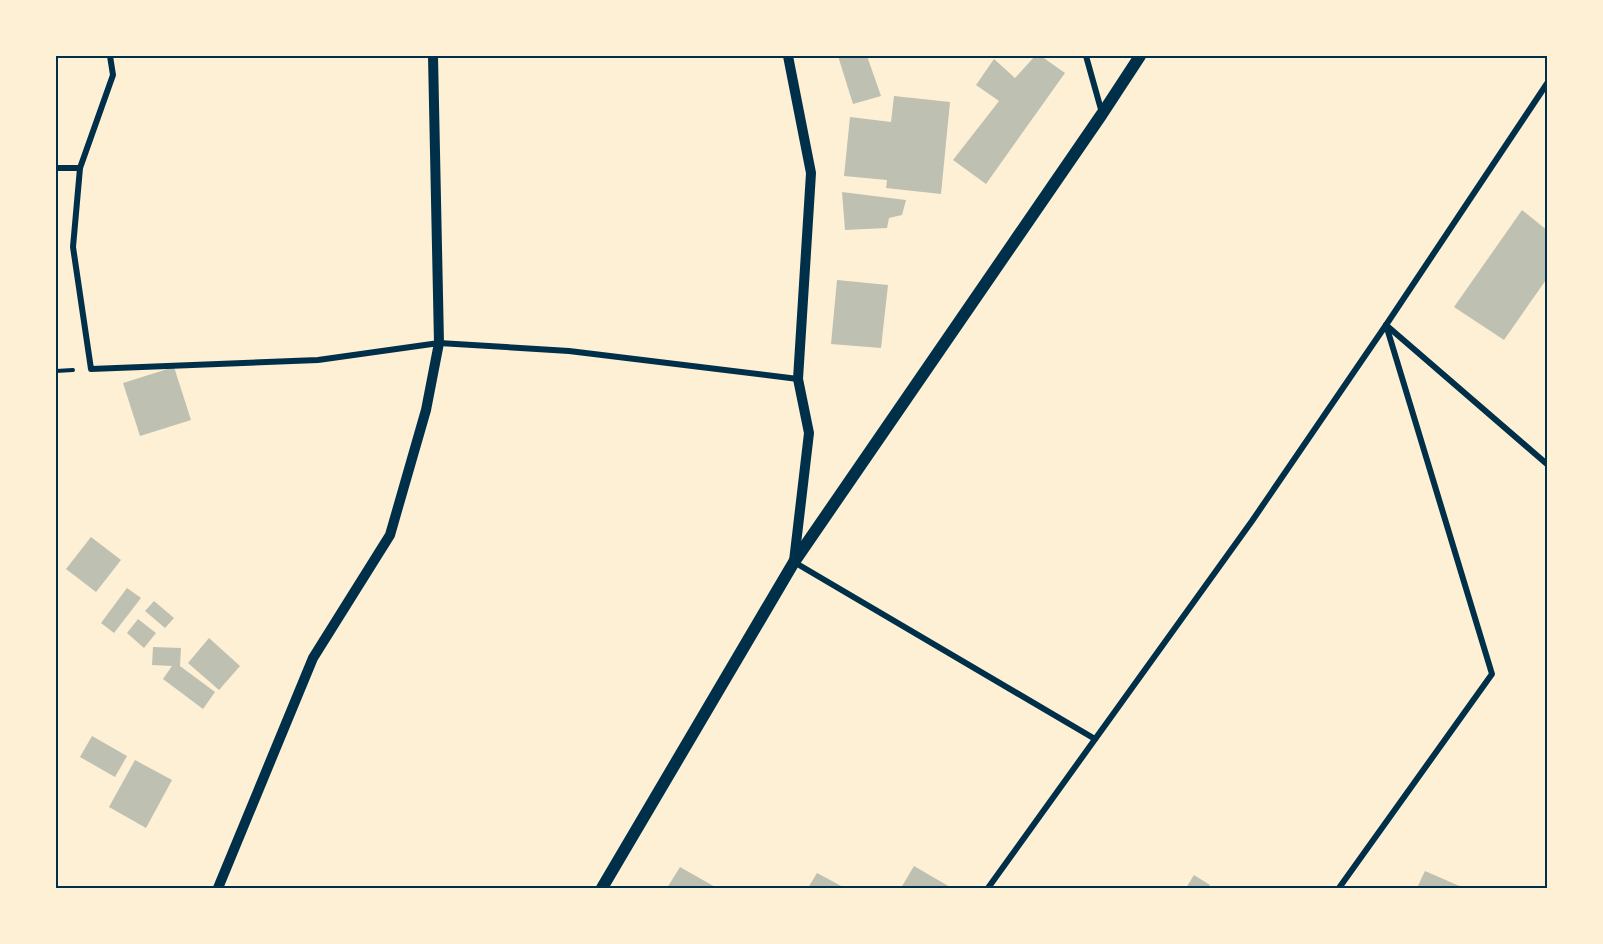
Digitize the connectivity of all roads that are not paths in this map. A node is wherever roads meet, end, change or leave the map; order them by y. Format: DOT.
graph roads {
  1 [pos="110,56"];
  2 [pos="432,56"];
  3 [pos="788,56"];
  4 [pos="1086,56"];
  5 [pos="1140,56"];
  6 [pos="1548,82"];
  7 [pos="1102,114"];
  8 [pos="56,168"];
  9 [pos="80,168"];
  10 [pos="1386,325"];
  11 [pos="440,343"];
  12 [pos="798,379"];
  13 [pos="1548,465"];
  14 [pos="794,562"];
  15 [pos="1095,739"];
  16 [pos="218,888"];
  17 [pos="602,888"];
  18 [pos="988,888"];
  19 [pos="1339,888"];
  1 -- 9 [label="street"];
  2 -- 11 [label="street"];
  3 -- 12 [label="street"];
  4 -- 7 [label="street"];
  5 -- 7 [label="main road"];
  6 -- 10 [label="street"];
  7 -- 14 [label="main road"];
  8 -- 9 [label="street"];
  9 -- 11 [label="street"];
  10 -- 13 [label="street"];
  10 -- 15 [label="street"];
  10 -- 19 [label="street"];
  11 -- 12 [label="street"];
  11 -- 16 [label="street"];
  12 -- 14 [label="street"];
  14 -- 15 [label="street"];
  14 -- 17 [label="main road"];
  15 -- 18 [label="street"];
}
